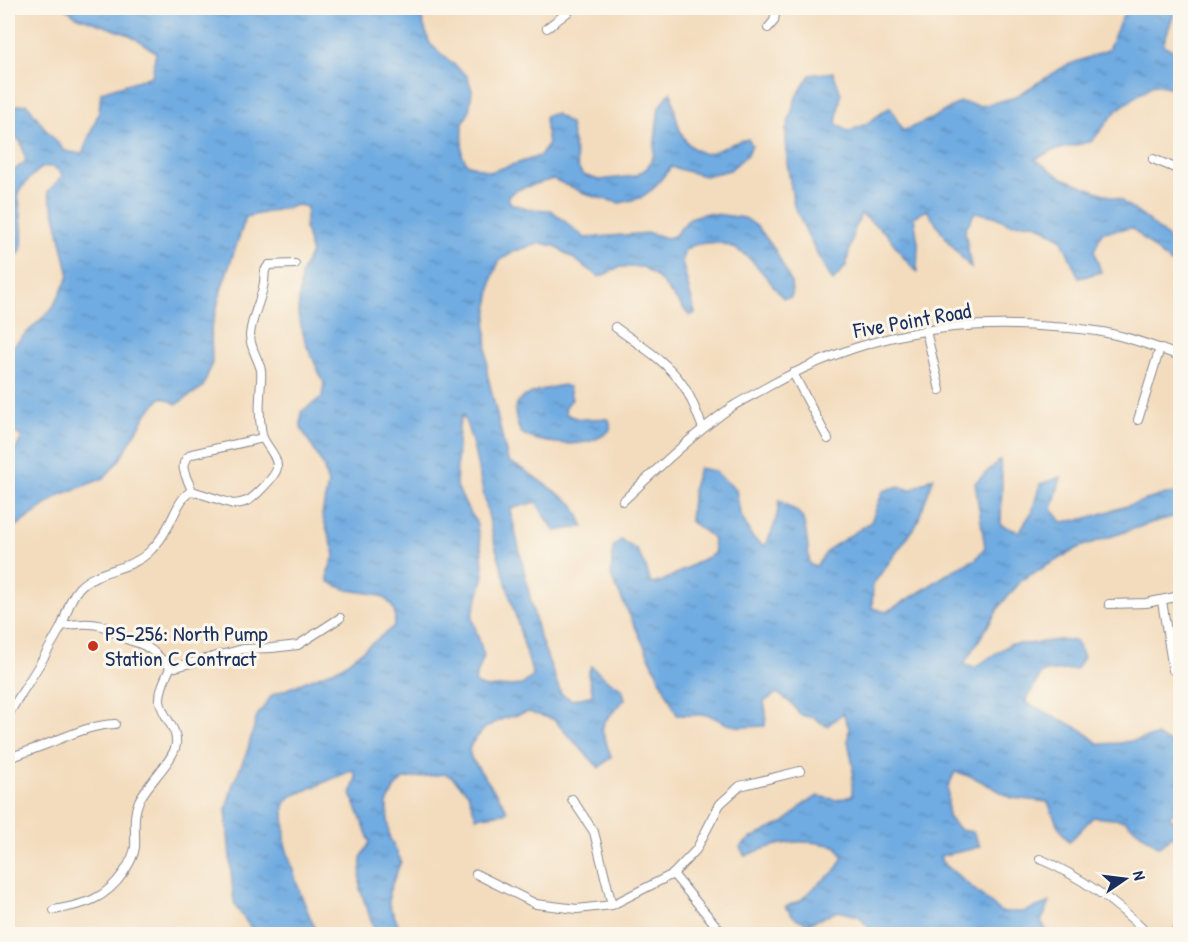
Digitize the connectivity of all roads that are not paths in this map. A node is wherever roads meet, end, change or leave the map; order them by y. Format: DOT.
graph roads {
  1 [pos="573,8"];
  2 [pos="776,8"];
  3 [pos="547,28"];
  4 [pos="768,28"];
  5 [pos="1153,159"];
  6 [pos="1180,170"];
  7 [pos="295,264"];
  8 [pos="615,327"];
  9 [pos="926,331"];
  10 [pos="1160,348"];
  11 [pos="1180,356"];
  12 [pos="793,373"];
  13 [pos="940,390"];
  14 [pos="1138,420"];
  15 [pos="703,428"];
  16 [pos="263,438"];
  17 [pos="828,439"];
  18 [pos="192,491"];
  19 [pos="623,501"];
  20 [pos="1180,596"];
  21 [pos="1161,601"];
  22 [pos="1109,604"];
  23 [pos="340,618"];
  24 [pos="62,626"];
  25 [pos="171,666"];
  26 [pos="1173,670"];
  27 [pos="8,715"];
  28 [pos="114,724"];
  29 [pos="8,758"];
  30 [pos="800,771"];
  31 [pos="572,799"];
  32 [pos="1040,859"];
  33 [pos="476,874"];
  34 [pos="673,874"];
  35 [pos="612,905"];
  36 [pos="54,910"];
  37 [pos="1180,927"];
  38 [pos="723,934"];
  39 [pos="1148,934"];
  40 [pos="1172,934"];
  1 -- 3 [label="street"];
  2 -- 4 [label="street"];
  5 -- 6 [label="street"];
  7 -- 16 [label="street"];
  8 -- 15 [label="street"];
  9 -- 10 [label="street, Five Point Road"];
  9 -- 12 [label="street, Five Point Road"];
  9 -- 13 [label="street"];
  10 -- 11 [label="street, Five Point Road"];
  10 -- 14 [label="street"];
  12 -- 15 [label="street, Five Point Road"];
  12 -- 17 [label="street"];
  15 -- 19 [label="street, Five Point Road"];
  16 -- 18 [label="street"];
  16 -- 18 [label="street"];
  18 -- 24 [label="street"];
  20 -- 21 [label="street"];
  21 -- 22 [label="street"];
  21 -- 26 [label="street"];
  23 -- 25 [label="street"];
  24 -- 25 [label="street"];
  24 -- 27 [label="street"];
  25 -- 36 [label="street"];
  28 -- 29 [label="street"];
  30 -- 34 [label="street"];
  31 -- 35 [label="street"];
  32 -- 39 [label="street"];
  33 -- 35 [label="street"];
  34 -- 35 [label="street"];
  34 -- 38 [label="street"];
  37 -- 40 [label="street"];
}
